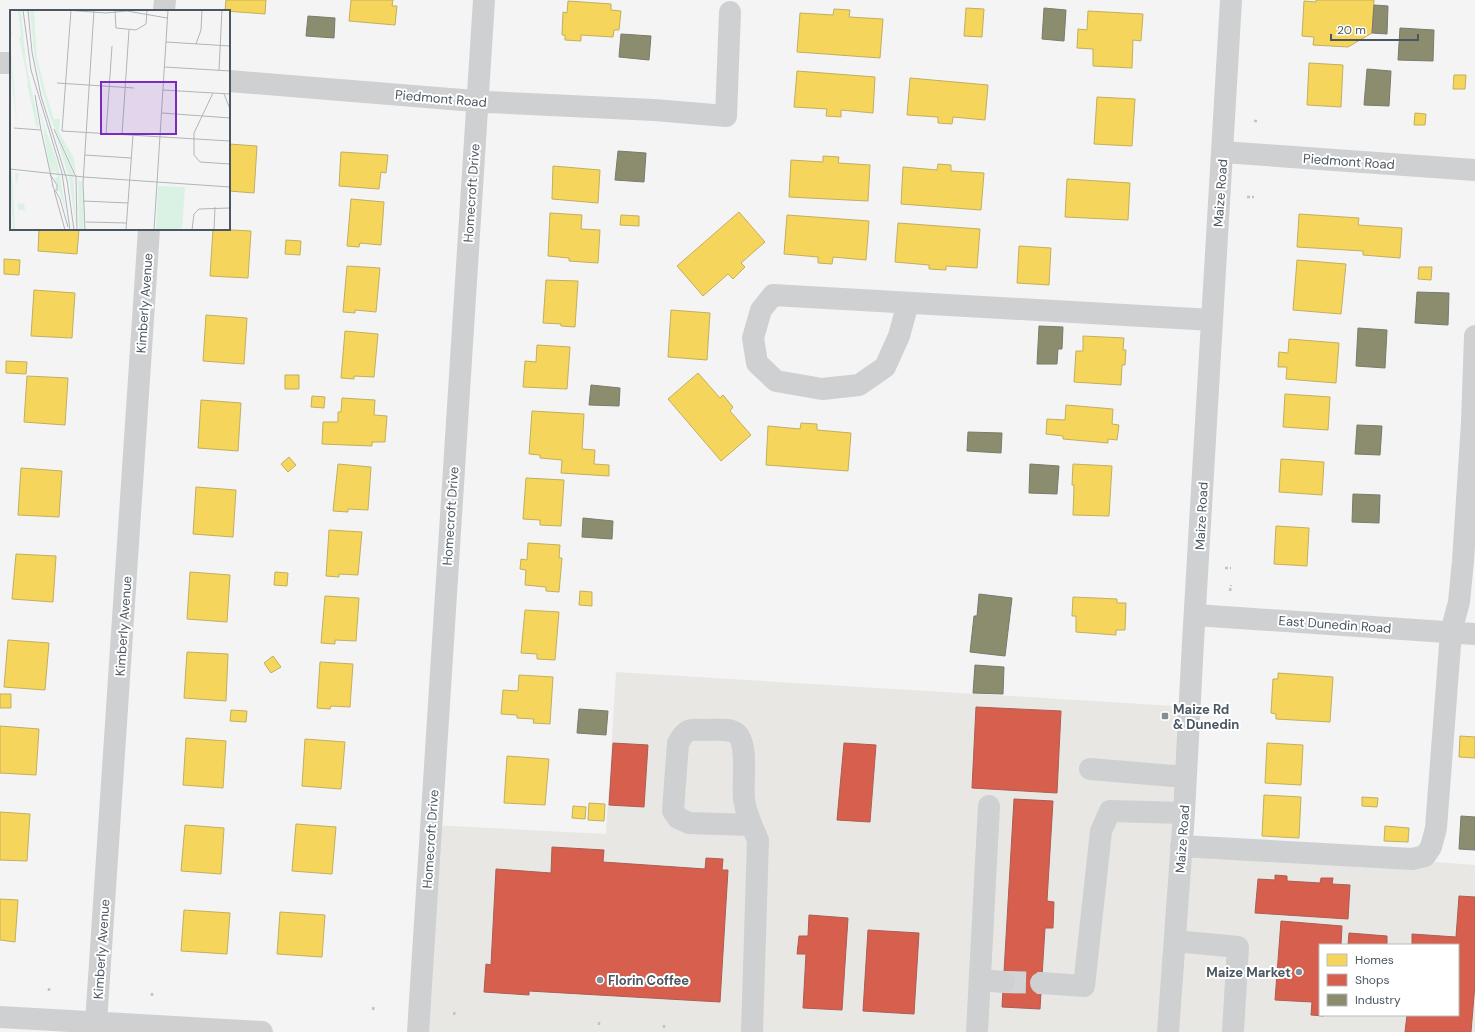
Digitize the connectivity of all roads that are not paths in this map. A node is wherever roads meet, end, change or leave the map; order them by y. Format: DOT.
graph roads {
  1 [pos="165,0"];
  2 [pos="484,0"];
  3 [pos="1231,0"];
  4 [pos="164,10"];
  5 [pos="730,12"];
  6 [pos="230,81"];
  7 [pos="477,101"];
  8 [pos="1223,152"];
  9 [pos="1475,170"];
  10 [pos="149,230"];
  11 [pos="908,303"];
  12 [pos="1212,320"];
  13 [pos="1475,336"];
  14 [pos="1195,615"];
  15 [pos="1451,632"];
  16 [pos="1475,634"];
  17 [pos="1090,769"];
  18 [pos="1185,777"];
  19 [pos="989,806"];
  20 [pos="1184,813"];
  21 [pos="751,825"];
  22 [pos="1181,846"];
  23 [pos="1175,941"];
  24 [pos="980,980"];
  25 [pos="1004,982"];
  26 [pos="1042,984"];
  27 [pos="0,1017"];
  28 [pos="96,1023"];
  29 [pos="262,1032"];
  30 [pos="418,1032"];
  31 [pos="752,1032"];
  32 [pos="977,1032"];
  33 [pos="1168,1032"];
  34 [pos="1233,1032"];
  1 -- 4 [label="street"];
  2 -- 7 [label="street, Homecroft Drive"];
  3 -- 8 [label="street, Maize Road"];
  5 -- 7 [label="street, Piedmont Road"];
  6 -- 7 [label="street, Piedmont Road"];
  7 -- 30 [label="street, Homecroft Drive"];
  8 -- 9 [label="street, Piedmont Road"];
  8 -- 12 [label="street, Maize Road"];
  10 -- 28 [label="street, Kimberly Avenue"];
  11 -- 11 [label="street"];
  11 -- 12 [label="street"];
  12 -- 14 [label="street, Maize Road"];
  13 -- 15 [label="street"];
  14 -- 15 [label="street, East Dunedin Road"];
  14 -- 18 [label="street, Maize Road"];
  15 -- 16 [label="street, East Dunedin Road"];
  15 -- 22 [label="street"];
  17 -- 18 [label="street"];
  18 -- 20 [label="street, Maize Road"];
  19 -- 24 [label="street"];
  20 -- 22 [label="street, Maize Road"];
  20 -- 26 [label="street"];
  21 -- 21 [label="street"];
  21 -- 31 [label="street"];
  22 -- 23 [label="street, Maize Road"];
  23 -- 33 [label="street, Maize Road"];
  23 -- 34 [label="street"];
  24 -- 25 [label="street"];
  24 -- 32 [label="street"];
  27 -- 28 [label="street"];
  28 -- 29 [label="street"];
}
